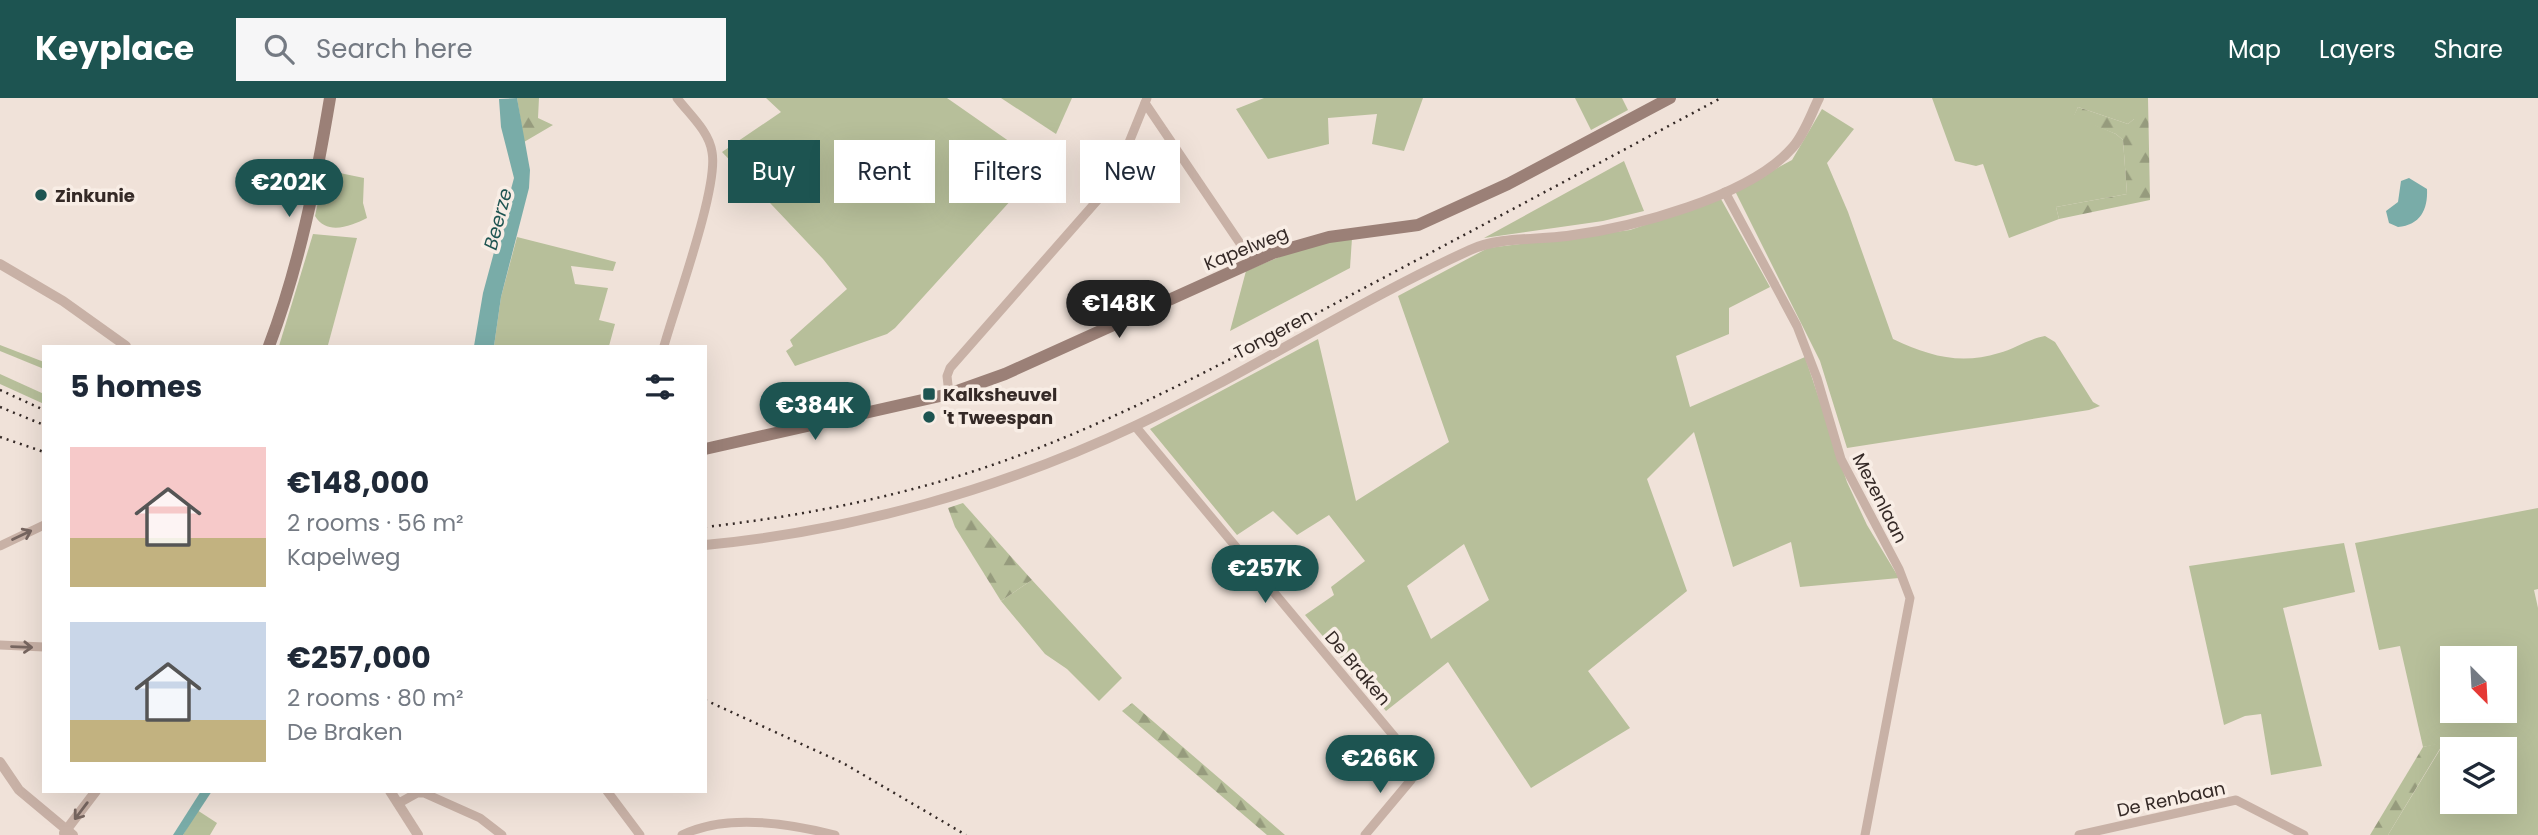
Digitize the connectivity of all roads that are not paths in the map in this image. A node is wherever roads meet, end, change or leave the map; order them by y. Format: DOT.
graph roads {
  1 [pos="330,98"];
  2 [pos="677,98"];
  3 [pos="1670,98"];
  4 [pos="1819,98"];
  5 [pos="1146,101"];
  6 [pos="1725,192"];
  7 [pos="1252,261"];
  8 [pos="0,264"];
  9 [pos="125,345"];
  10 [pos="269,345"];
  11 [pos="664,345"];
  12 [pos="949,394"];
  13 [pos="1135,426"];
  14 [pos="707,449"];
  15 [pos="42,526"];
  16 [pos="0,545"];
  17 [pos="707,545"];
  18 [pos="0,645"];
  19 [pos="42,647"];
  20 [pos="0,762"];
  21 [pos="95,793"];
  22 [pos="392,793"];
  23 [pos="608,793"];
  24 [pos="399,803"];
  25 [pos="67,833"];
  26 [pos="418,835"];
  27 [pos="502,835"];
  28 [pos="639,835"];
  29 [pos="682,835"];
  30 [pos="835,835"];
  31 [pos="1365,835"];
  32 [pos="1865,835"];
  33 [pos="2079,835"];
  34 [pos="2304,835"];
  1 -- 10 [label="main road"];
  2 -- 11 [label="street"];
  3 -- 7 [label="main road, Kapelweg"];
  4 -- 6 [label="street, Tongeren"];
  5 -- 7 [label="street"];
  5 -- 12 [label="street"];
  6 -- 13 [label="street, Tongeren"];
  6 -- 32 [label="street, Mezenlaan"];
  7 -- 12 [label="main road, Kapelweg"];
  8 -- 9 [label="street"];
  12 -- 14 [label="main road, Kapelweg"];
  13 -- 17 [label="street, Tongeren"];
  13 -- 31 [label="street, De Braken"];
  16 -- 15 [label="street, one-way"];
  18 -- 19 [label="street, one-way"];
  20 -- 25 [label="street"];
  21 -- 25 [label="street, one-way"];
  22 -- 24 [label="street"];
  23 -- 28 [label="street"];
  24 -- 26 [label="street"];
  24 -- 27 [label="street"];
  29 -- 30 [label="street"];
  33 -- 34 [label="street, De Renbaan"];
}
